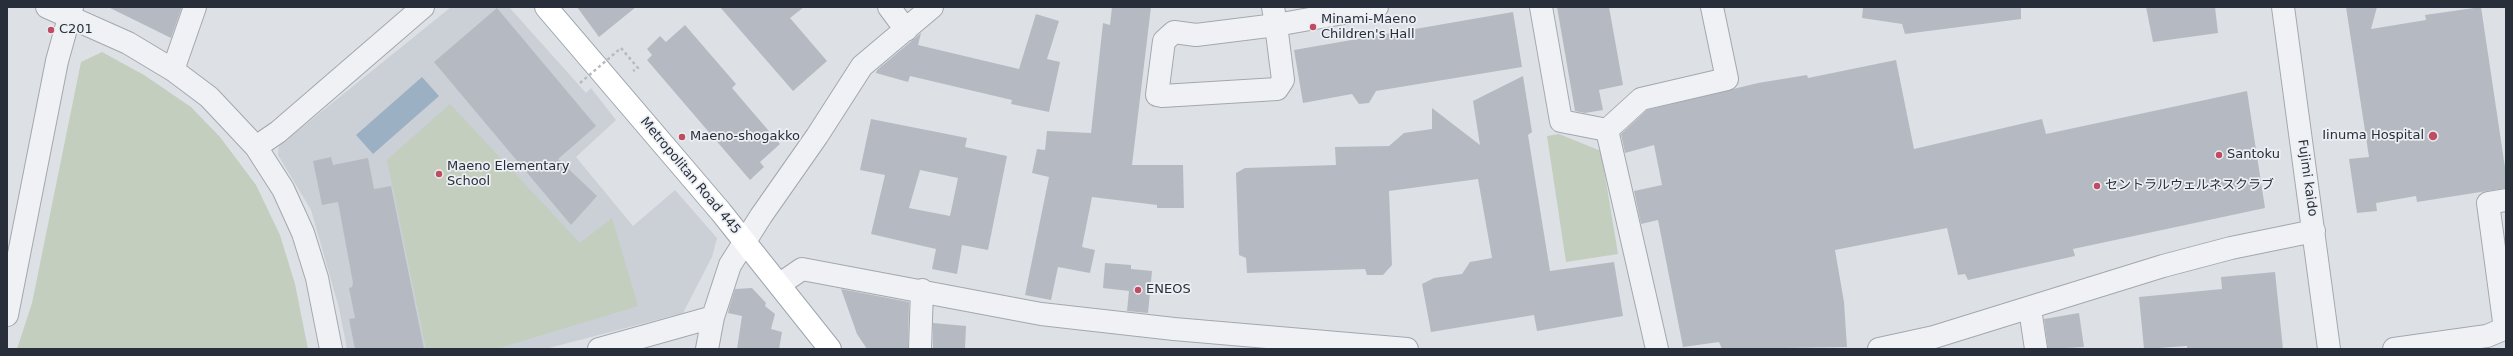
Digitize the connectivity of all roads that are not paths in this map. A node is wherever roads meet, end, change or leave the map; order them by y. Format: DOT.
graph roads {
  1 [pos="47,7"];
  2 [pos="195,7"];
  3 [pos="423,7"];
  4 [pos="546,7"];
  5 [pos="889,7"];
  6 [pos="932,7"];
  7 [pos="1377,7"];
  8 [pos="1541,7"];
  9 [pos="1712,7"];
  10 [pos="2282,7"];
  11 [pos="70,12"];
  12 [pos="1274,16"];
  13 [pos="906,30"];
  14 [pos="173,70"];
  15 [pos="1607,130"];
  16 [pos="256,147"];
  17 [pos="2506,200"];
  18 [pos="2314,231"];
  19 [pos="745,242"];
  20 [pos="14,244"];
  21 [pos="780,284"];
  22 [pos="922,290"];
  23 [pos="2030,309"];
  24 [pos="7,315"];
  25 [pos="713,317"];
  26 [pos="2497,336"];
  27 [pos="1329,346"];
  28 [pos="331,349"];
  29 [pos="599,349"];
  30 [pos="707,349"];
  31 [pos="830,349"];
  32 [pos="920,349"];
  33 [pos="1407,349"];
  34 [pos="1656,349"];
  35 [pos="1880,349"];
  36 [pos="2036,349"];
  37 [pos="2329,349"];
  38 [pos="2394,349"];
  1 -- 11 [label="street"];
  2 -- 14 [label="street"];
  3 -- 16 [label="street"];
  4 -- 19 [label="main road, Metropolitan Road 445"];
  5 -- 13 [label="street"];
  6 -- 13 [label="street"];
  7 -- 12 [label="street"];
  8 -- 15 [label="street"];
  9 -- 15 [label="street"];
  10 -- 18 [label="street, Fujimi kaido"];
  11 -- 14 [label="street"];
  11 -- 20 [label="street"];
  12 -- 12 [label="street"];
  13 -- 19 [label="street"];
  14 -- 16 [label="street"];
  15 -- 34 [label="street"];
  16 -- 28 [label="street"];
  17 -- 26 [label="street"];
  18 -- 23 [label="street"];
  18 -- 37 [label="street, Fujimi kaido"];
  19 -- 21 [label="main road, Metropolitan Road 445"];
  19 -- 25 [label="street"];
  20 -- 24 [label="street"];
  21 -- 22 [label="street"];
  21 -- 31 [label="main road, Metropolitan Road 445"];
  22 -- 27 [label="street"];
  22 -- 32 [label="street"];
  23 -- 35 [label="street"];
  23 -- 36 [label="street"];
  25 -- 29 [label="street"];
  25 -- 30 [label="street"];
  26 -- 38 [label="street"];
  27 -- 33 [label="street"];
}
